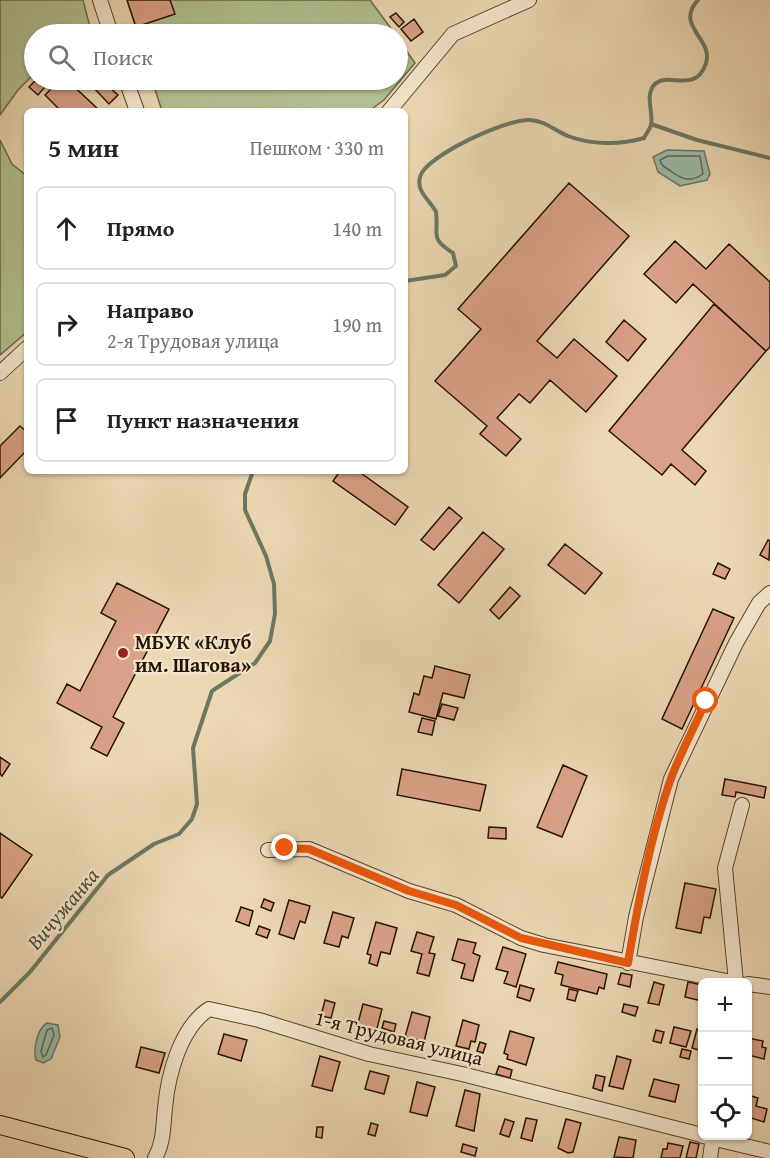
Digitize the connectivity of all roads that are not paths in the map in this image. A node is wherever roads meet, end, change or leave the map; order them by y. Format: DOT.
graph roads {
  1 [pos="100,0"];
  2 [pos="529,0"];
  3 [pos="108,24"];
  4 [pos="408,87"];
  5 [pos="130,90"];
  6 [pos="405,90"];
  7 [pos="136,108"];
  8 [pos="391,108"];
  9 [pos="24,351"];
  10 [pos="0,373"];
  11 [pos="770,593"];
  12 [pos="742,805"];
  13 [pos="268,850"];
  14 [pos="628,963"];
  15 [pos="712,978"];
  16 [pos="734,978"];
  17 [pos="752,985"];
  18 [pos="770,987"];
  19 [pos="3,1126"];
  20 [pos="698,1133"];
  21 [pos="708,1140"];
  22 [pos="724,1140"];
  23 [pos="770,1152"];
  24 [pos="125,1158"];
  25 [pos="155,1158"];
  26 [pos="710,1158"];
  1 -- 3 [label="street"];
  2 -- 4 [label="street"];
  5 -- 7 [label="street"];
  6 -- 8 [label="street"];
  9 -- 10 [label="street"];
  11 -- 14 [label="street"];
  12 -- 16 [label="street"];
  13 -- 14 [label="street"];
  14 -- 15 [label="street"];
  17 -- 18 [label="street"];
  19 -- 24 [label="main road"];
  20 -- 25 [label="street, 1-я Трудовая улица"];
  21 -- 26 [label="street"];
  22 -- 23 [label="street, 1-я Трудовая улица"];
}
